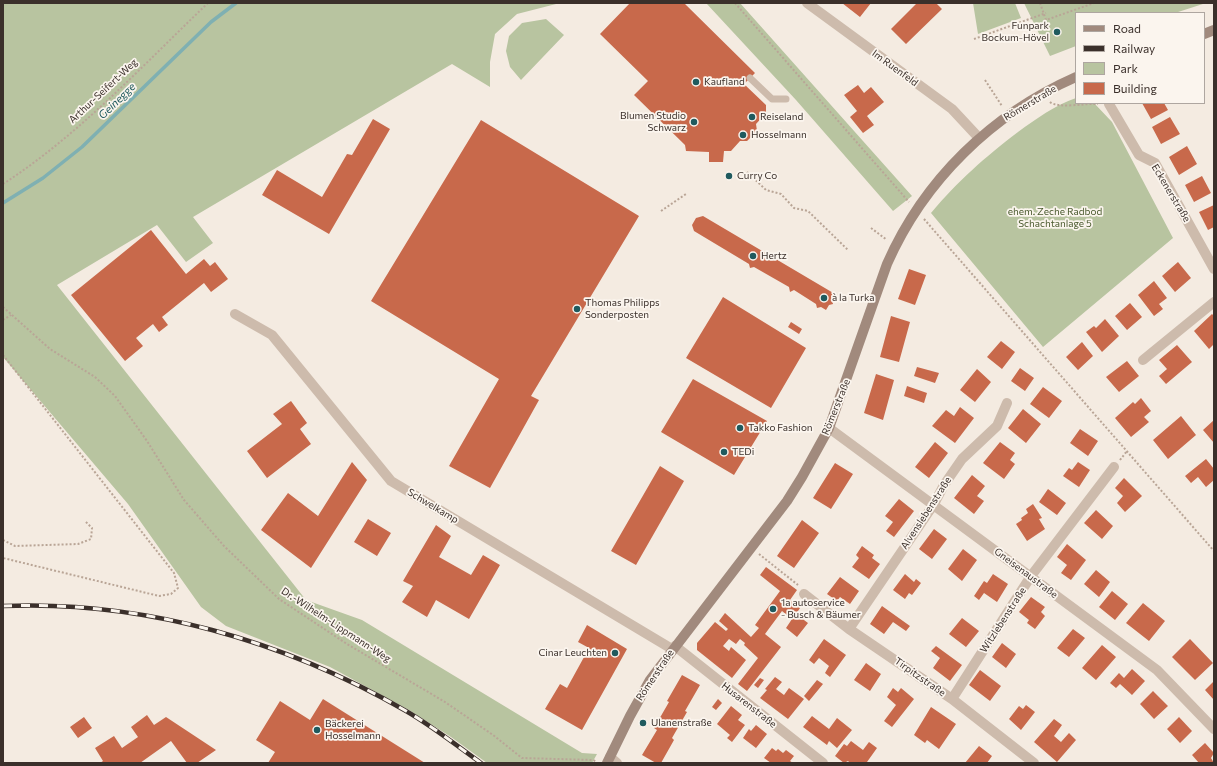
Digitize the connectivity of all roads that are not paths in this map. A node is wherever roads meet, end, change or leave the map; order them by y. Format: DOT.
graph roads {
  1 [pos="807,3"];
  2 [pos="750,78"];
  3 [pos="1075,78"];
  4 [pos="786,99"];
  5 [pos="1109,104"];
  6 [pos="979,138"];
  7 [pos="1214,269"];
  8 [pos="1214,302"];
  9 [pos="235,314"];
  10 [pos="1143,360"];
  11 [pos="1007,403"];
  12 [pos="829,428"];
  13 [pos="1114,467"];
  14 [pos="934,504"];
  15 [pos="1031,576"];
  16 [pos="804,594"];
  17 [pos="850,629"];
  18 [pos="673,648"];
  19 [pos="952,699"];
  20 [pos="1214,729"];
  21 [pos="611,761"];
  22 [pos="823,763"];
  23 [pos="1034,763"];
  1 -- 6 [label="street, Im Ruenfeld"];
  2 -- 4 [label="lane"];
  3 -- 6 [label="main road, Römerstraße"];
  5 -- 7 [label="street, Eckenerstraße"];
  6 -- 12 [label="main road, Römerstraße"];
  8 -- 10 [label="street"];
  9 -- 18 [label="street, Schwelkamp"];
  11 -- 14 [label="street, Alvenslebenstraße"];
  12 -- 14 [label="street, Gneisenaustraße"];
  12 -- 18 [label="main road, Römerstraße"];
  13 -- 15 [label="street, Witzlebenstraße"];
  14 -- 15 [label="street, Gneisenaustraße"];
  14 -- 17 [label="street, Alvenslebenstraße"];
  15 -- 19 [label="street, Witzlebenstraße"];
  15 -- 20 [label="street, Gneisenaustraße"];
  16 -- 17 [label="street, Tirpitzstraße"];
  17 -- 19 [label="street, Tirpitzstraße"];
  18 -- 21 [label="main road, Römerstraße"];
  18 -- 22 [label="street, Husarenstraße"];
  19 -- 23 [label="street, Tirpitzstraße"];
}
